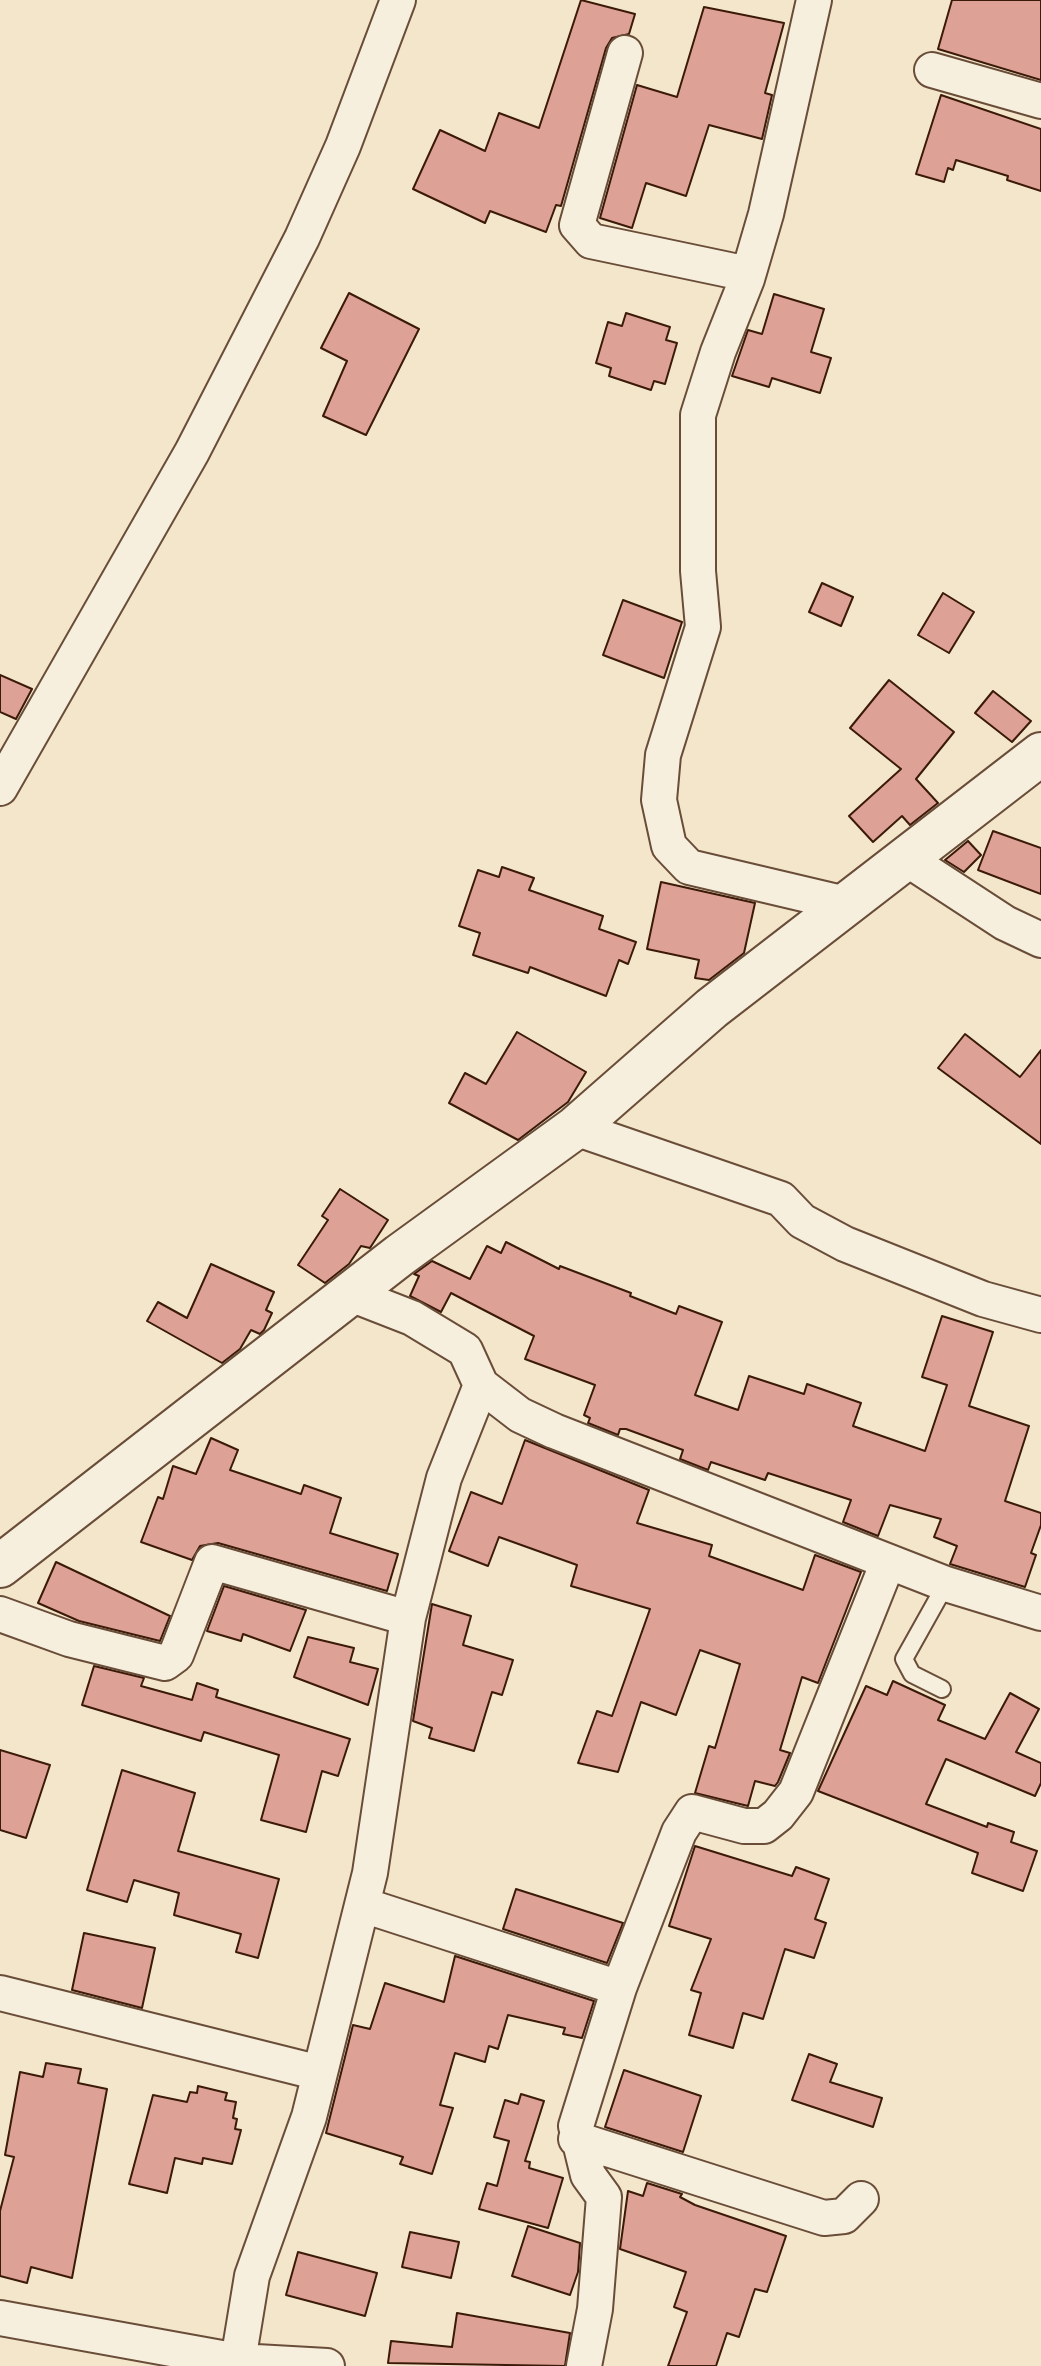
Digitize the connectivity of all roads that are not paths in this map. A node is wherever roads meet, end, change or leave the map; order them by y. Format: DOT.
graph roads {
  1 [pos="398,0"];
  2 [pos="814,0"];
  3 [pos="625,53"];
  4 [pos="932,70"];
  5 [pos="1041,101"];
  6 [pos="748,274"];
  7 [pos="1041,754"];
  8 [pos="0,788"];
  9 [pos="907,859"];
  10 [pos="846,904"];
  11 [pos="1041,940"];
  12 [pos="575,1128"];
  13 [pos="353,1295"];
  14 [pos="1041,1315"];
  15 [pos="481,1385"];
  16 [pos="888,1562"];
  17 [pos="0,1566"];
  18 [pos="946,1584"];
  19 [pos="1041,1613"];
  20 [pos="0,1614"];
  21 [pos="408,1618"];
  22 [pos="942,1689"];
  23 [pos="363,1905"];
  24 [pos="619,1988"];
  25 [pos="0,1993"];
  26 [pos="320,2073"];
  27 [pos="576,2139"];
  28 [pos="861,2199"];
  29 [pos="0,2318"];
  30 [pos="242,2364"];
  31 [pos="327,2366"];
  32 [pos="584,2366"];
  1 -- 8 [label="street"];
  2 -- 6 [label="street"];
  3 -- 6 [label="street"];
  4 -- 5 [label="street"];
  6 -- 10 [label="street"];
  7 -- 9 [label="street"];
  9 -- 10 [label="street"];
  9 -- 11 [label="street"];
  10 -- 12 [label="street"];
  12 -- 13 [label="street"];
  12 -- 14 [label="street"];
  13 -- 15 [label="street"];
  13 -- 17 [label="street"];
  15 -- 16 [label="street"];
  15 -- 21 [label="street"];
  16 -- 18 [label="street"];
  16 -- 24 [label="street"];
  18 -- 19 [label="street"];
  18 -- 22 [label="lane"];
  20 -- 21 [label="street"];
  21 -- 23 [label="street"];
  23 -- 24 [label="street"];
  23 -- 26 [label="street"];
  24 -- 27 [label="street"];
  25 -- 26 [label="street"];
  26 -- 30 [label="street"];
  27 -- 28 [label="street"];
  27 -- 32 [label="street"];
  29 -- 30 [label="street"];
  30 -- 31 [label="street"];
}
